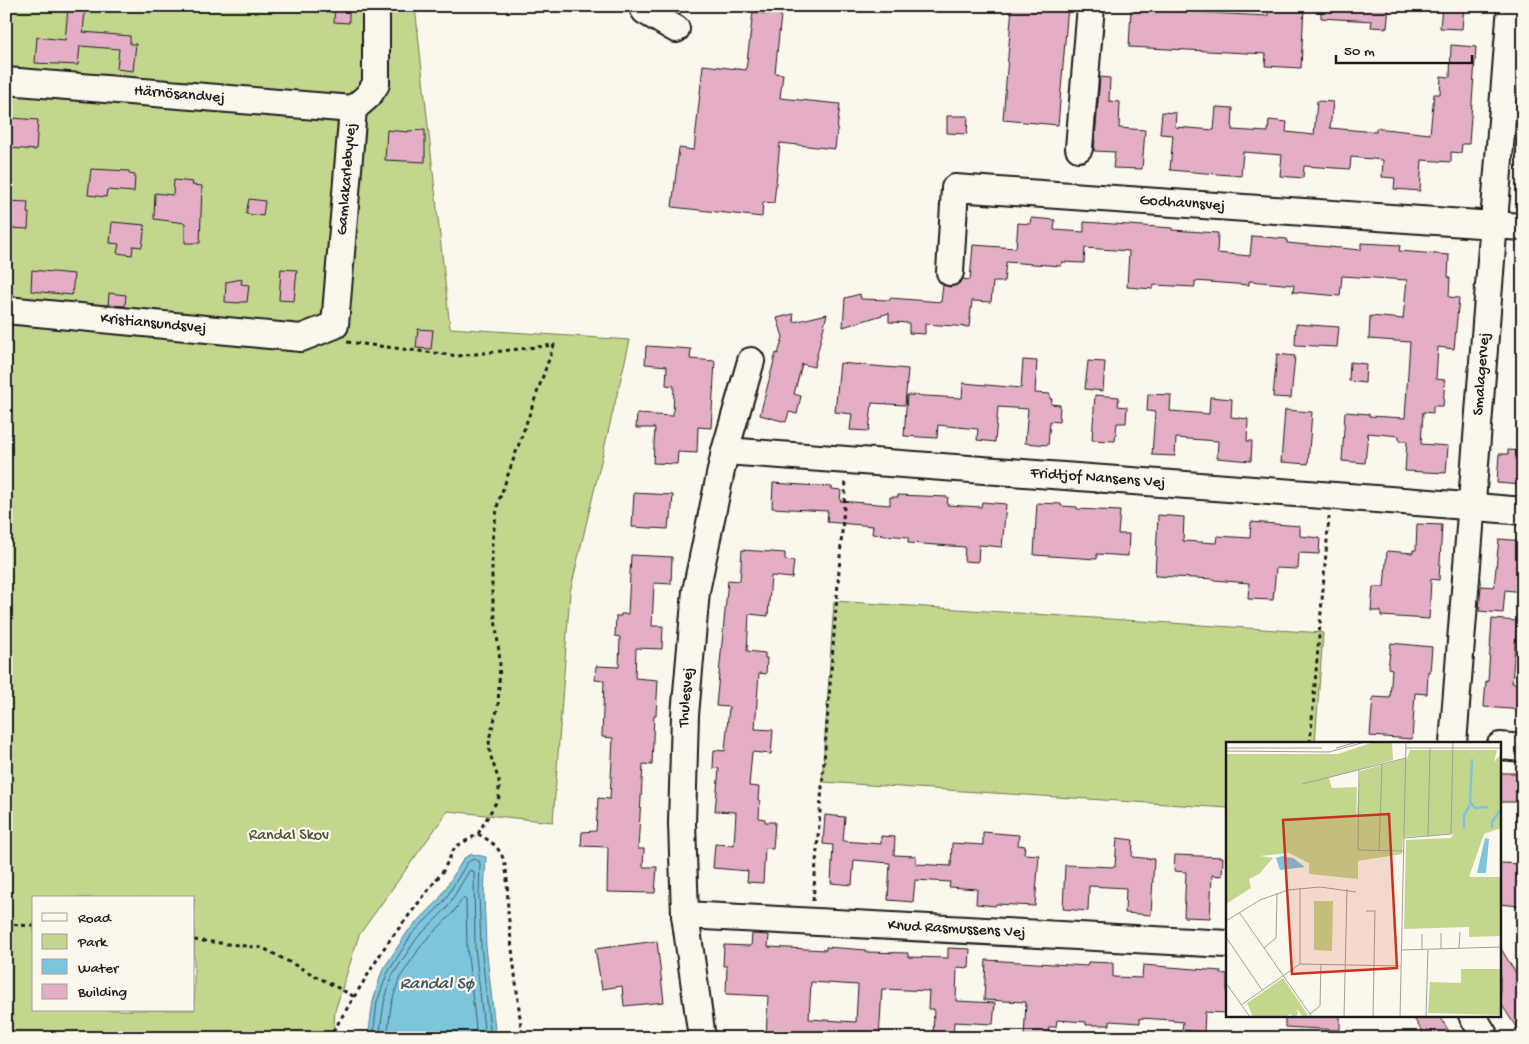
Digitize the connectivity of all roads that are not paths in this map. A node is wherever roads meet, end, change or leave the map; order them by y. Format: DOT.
graph roads {
  1 [pos="376,6"];
  2 [pos="642,6"];
  3 [pos="1092,6"];
  4 [pos="1511,6"];
  5 [pos="676,28"];
  6 [pos="6,80"];
  7 [pos="353,109"];
  8 [pos="1080,148"];
  9 [pos="1493,224"];
  10 [pos="1523,227"];
  11 [pos="950,272"];
  12 [pos="6,310"];
  13 [pos="301,338"];
  14 [pos="751,361"];
  15 [pos="724,451"];
  16 [pos="1471,506"];
  17 [pos="1523,511"];
  18 [pos="1453,742"];
  19 [pos="1502,746"];
  20 [pos="1523,748"];
  21 [pos="685,914"];
  22 [pos="1226,944"];
  23 [pos="1473,1016"];
  24 [pos="702,1038"];
  25 [pos="1486,1038"];
  1 -- 7 [label="street, Gamlakarlebyvej"];
  2 -- 5 [label="street"];
  3 -- 8 [label="street"];
  4 -- 9 [label="street, Smalagervej"];
  6 -- 7 [label="street, Härnösandvej"];
  7 -- 13 [label="street, Gamlakarlebyvej"];
  9 -- 10 [label="street"];
  9 -- 11 [label="street, Godhavnsvej"];
  9 -- 16 [label="street, Smalagervej"];
  12 -- 13 [label="street, Kristiansundsvej"];
  14 -- 15 [label="street, Thulesvej"];
  15 -- 16 [label="street, Fridtjof Nansens Vej"];
  15 -- 21 [label="street, Thulesvej"];
  16 -- 17 [label="street, Fridtjof Nansens Vej"];
  16 -- 18 [label="street, Smalagervej"];
  19 -- 20 [label="street"];
  21 -- 22 [label="street, Knud Rasmussens Vej"];
  21 -- 24 [label="street, Thulesvej"];
  23 -- 25 [label="street"];
}
